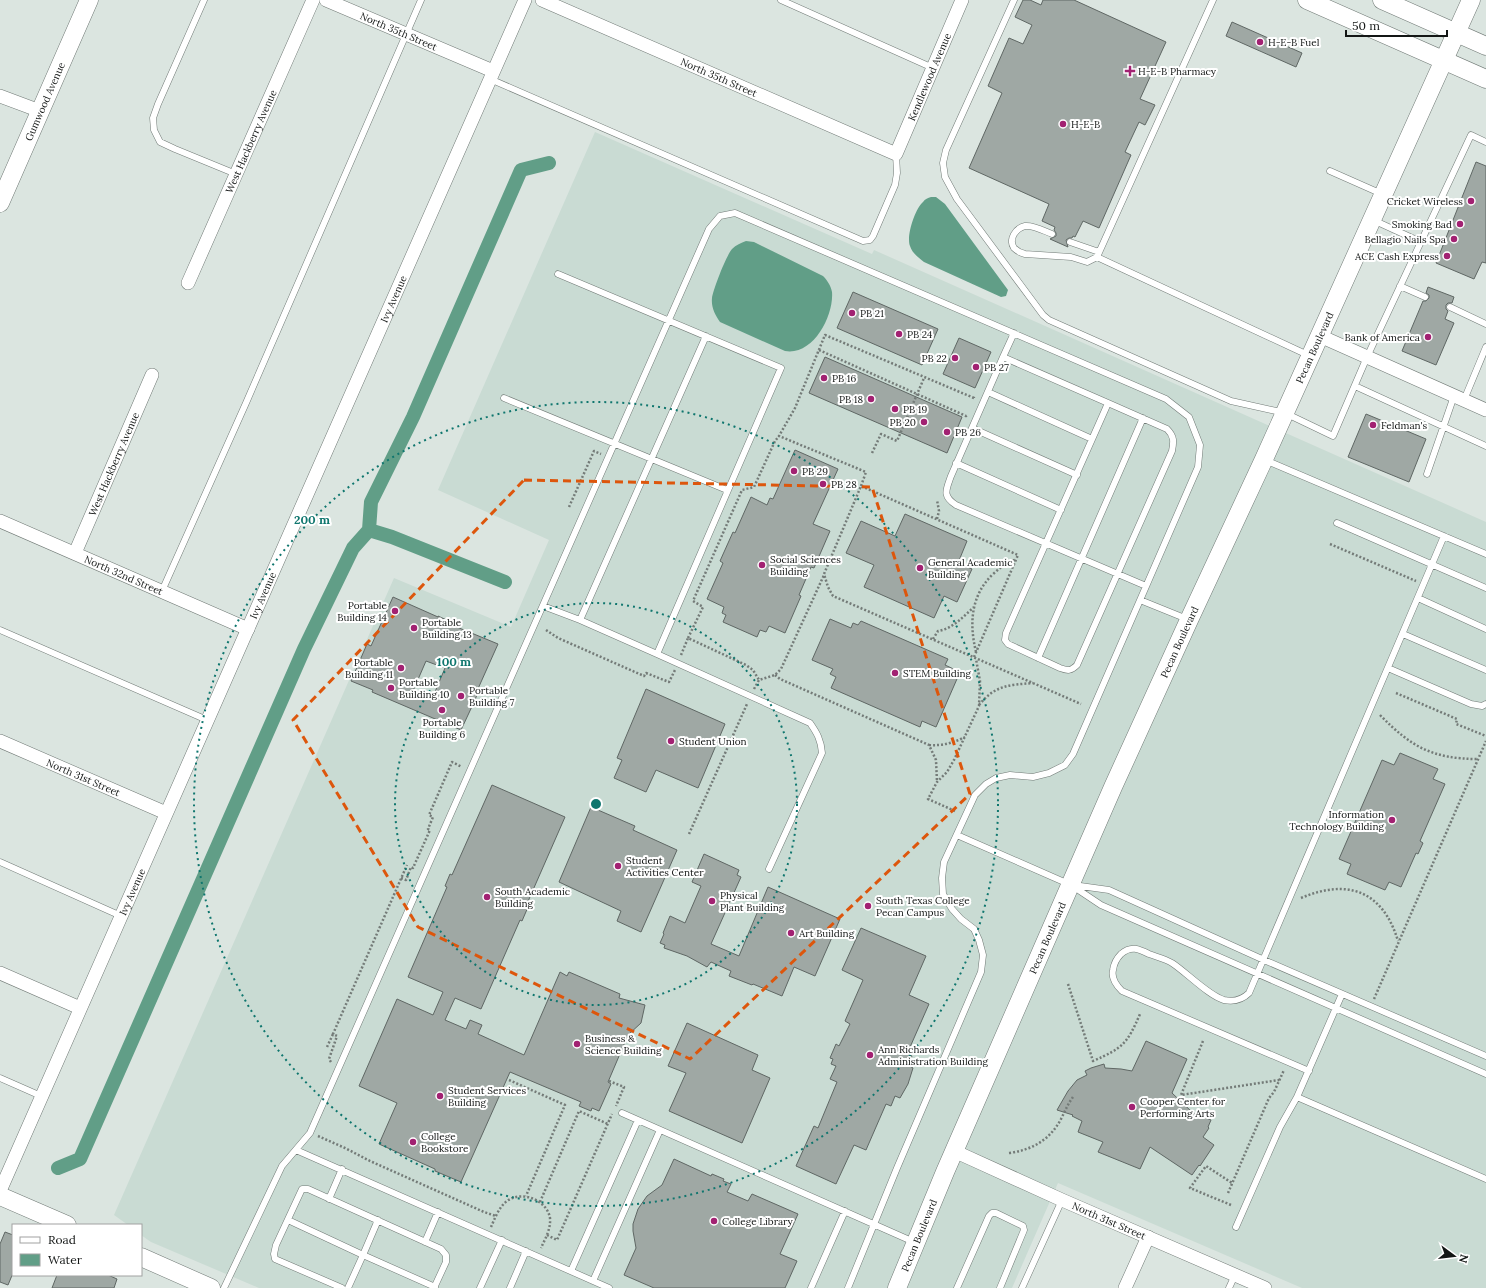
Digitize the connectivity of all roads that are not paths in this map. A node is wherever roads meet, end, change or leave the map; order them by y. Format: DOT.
graph roads {
  1 [pos="89,0"];
  2 [pos="204,0"];
  3 [pos="313,0"];
  4 [pos="326,0"];
  5 [pos="421,0"];
  6 [pos="525,0"];
  7 [pos="542,0"];
  8 [pos="781,0"];
  9 [pos="962,0"];
  10 [pos="1014,0"];
  11 [pos="1213,0"];
  12 [pos="1307,0"];
  13 [pos="1382,0"];
  14 [pos="1471,0"];
  15 [pos="1456,33"];
  16 [pos="406,34"];
  17 [pos="1486,46"];
  18 [pos="1444,61"];
  19 [pos="933,68"];
  20 [pos="491,75"];
  21 [pos="1486,79"];
  22 [pos="0,96"];
  23 [pos="40,111"];
  24 [pos="1486,142"];
  25 [pos="896,154"];
  26 [pos="1330,171"];
  27 [pos="236,174"];
  28 [pos="1384,195"];
  29 [pos="0,203"];
  30 [pos="1372,220"];
  31 [pos="1052,234"];
  32 [pos="1070,242"];
  33 [pos="1421,242"];
  34 [pos="1098,255"];
  35 [pos="558,274"];
  36 [pos="188,283"];
  37 [pos="1400,286"];
  38 [pos="1424,297"];
  39 [pos="1450,308"];
  40 [pos="668,320"];
  41 [pos="1486,324"];
  42 [pos="1014,333"];
  43 [pos="706,336"];
  44 [pos="1320,336"];
  45 [pos="1486,347"];
  46 [pos="1310,356"];
  47 [pos="1003,357"];
  48 [pos="1367,357"];
  49 [pos="152,375"];
  50 [pos="1355,386"];
  51 [pos="988,392"];
  52 [pos="504,398"];
  53 [pos="1459,398"];
  54 [pos="1108,403"];
  55 [pos="1486,410"];
  56 [pos="1285,413"];
  57 [pos="1143,418"];
  58 [pos="1443,426"];
  59 [pos="972,428"];
  60 [pos="1092,440"];
  61 [pos="614,444"];
  62 [pos="1486,446"];
  63 [pos="652,459"];
  64 [pos="1264,459"];
  65 [pos="956,463"];
  66 [pos="1427,474"];
  67 [pos="1076,475"];
  68 [pos="727,490"];
  69 [pos="1061,510"];
  70 [pos="0,521"];
  71 [pos="1338,523"];
  72 [pos="1444,536"];
  73 [pos="1046,543"];
  74 [pos="75,553"];
  75 [pos="1486,554"];
  76 [pos="1081,558"];
  77 [pos="1432,564"];
  78 [pos="1118,574"];
  79 [pos="1146,586"];
  80 [pos="1486,588"];
  81 [pos="162,591"];
  82 [pos="1418,598"];
  83 [pos="1140,600"];
  84 [pos="543,606"];
  85 [pos="580,620"];
  86 [pos="1189,620"];
  87 [pos="248,629"];
  88 [pos="1486,629"];
  89 [pos="0,630"];
  90 [pos="1403,634"];
  91 [pos="657,654"];
  92 [pos="1038,658"];
  93 [pos="1388,668"];
  94 [pos="1486,670"];
  95 [pos="1486,704"];
  96 [pos="207,720"];
  97 [pos="0,741"];
  98 [pos="166,813"];
  99 [pos="957,835"];
  100 [pos="0,862"];
  101 [pos="769,869"];
  102 [pos="1071,885"];
  103 [pos="121,916"];
  104 [pos="1264,960"];
  105 [pos="0,973"];
  106 [pos="1258,973"];
  107 [pos="1342,994"];
  108 [pos="80,1008"];
  109 [pos="1336,1008"];
  110 [pos="1486,1056"];
  111 [pos="1309,1071"];
  112 [pos="1486,1074"];
  113 [pos="0,1078"];
  114 [pos="41,1096"];
  115 [pos="1298,1097"];
  116 [pos="622,1113"];
  117 [pos="638,1120"];
  118 [pos="660,1130"];
  119 [pos="296,1150"];
  120 [pos="954,1151"];
  121 [pos="342,1170"];
  122 [pos="1486,1179"];
  123 [pos="0,1191"];
  124 [pos="0,1196"];
  125 [pos="329,1199"];
  126 [pos="1062,1200"];
  127 [pos="844,1211"];
  128 [pos="438,1212"];
  129 [pos="288,1220"];
  130 [pos="378,1220"];
  131 [pos="65,1224"];
  132 [pos="874,1224"];
  133 [pos="1236,1228"];
  134 [pos="1148,1237"];
  135 [pos="502,1240"];
  136 [pos="425,1242"];
  137 [pos="915,1243"];
  138 [pos="526,1251"];
  139 [pos="363,1255"];
  140 [pos="142,1257"];
  141 [pos="571,1271"];
  142 [pos="1235,1275"];
  143 [pos="593,1281"];
  144 [pos="434,1287"];
  145 [pos="211,1288"];
  146 [pos="224,1288"];
  147 [pos="342,1288"];
  148 [pos="348,1288"];
  149 [pos="480,1288"];
  150 [pos="510,1288"];
  151 [pos="609,1288"];
  152 [pos="811,1288"];
  153 [pos="848,1288"];
  154 [pos="897,1288"];
  155 [pos="957,1288"];
  156 [pos="1000,1288"];
  157 [pos="1022,1288"];
  158 [pos="1125,1288"];
  159 [pos="1230,1288"];
  160 [pos="1265,1288"];
  1 -- 23 [label="main road, Gumwood Avenue"];
  2 -- 27 [label="lane"];
  3 -- 27 [label="street, West Hackberry Avenue"];
  4 -- 16 [label="street, North 35th Street"];
  5 -- 16 [label="lane"];
  6 -- 20 [label="street, Ivy Avenue"];
  7 -- 25 [label="street, North 35th Street"];
  8 -- 19 [label="lane"];
  9 -- 19 [label="street, Kendlewood Avenue"];
  10 -- 56 [label="lane"];
  11 -- 34 [label="lane"];
  12 -- 18 [label="main road"];
  13 -- 15 [label="main road"];
  14 -- 15 [label="main road, Pecan Boulevard"];
  15 -- 17 [label="main road"];
  15 -- 18 [label="main road, Pecan Boulevard"];
  16 -- 20 [label="street, North 35th Street"];
  16 -- 81 [label="lane"];
  18 -- 21 [label="main road"];
  18 -- 28 [label="main road, Pecan Boulevard"];
  19 -- 25 [label="street, Kendlewood Avenue"];
  20 -- 25 [label="lane"];
  20 -- 87 [label="street, Ivy Avenue"];
  22 -- 23 [label="street"];
  23 -- 29 [label="main road, Gumwood Avenue"];
  24 -- 33 [label="lane"];
  26 -- 28 [label="lane"];
  27 -- 36 [label="street, West Hackberry Avenue"];
  28 -- 30 [label="main road, Pecan Boulevard"];
  30 -- 33 [label="lane"];
  30 -- 44 [label="main road, Pecan Boulevard"];
  31 -- 34 [label="lane"];
  32 -- 34 [label="lane"];
  33 -- 37 [label="lane"];
  34 -- 46 [label="lane"];
  35 -- 40 [label="lane"];
  37 -- 38 [label="lane"];
  37 -- 48 [label="lane"];
  39 -- 41 [label="lane"];
  40 -- 42 [label="lane"];
  40 -- 43 [label="lane"];
  40 -- 61 [label="lane"];
  42 -- 47 [label="lane"];
  42 -- 79 [label="lane"];
  43 -- 63 [label="lane"];
  43 -- 68 [label="lane"];
  44 -- 46 [label="main road, Pecan Boulevard"];
  44 -- 48 [label="street"];
  45 -- 53 [label="lane"];
  46 -- 56 [label="main road, Pecan Boulevard"];
  47 -- 51 [label="lane"];
  47 -- 54 [label="lane"];
  48 -- 50 [label="lane"];
  48 -- 53 [label="street"];
  49 -- 74 [label="street, West Hackberry Avenue"];
  50 -- 56 [label="lane"];
  50 -- 58 [label="lane"];
  51 -- 59 [label="lane"];
  51 -- 60 [label="lane"];
  52 -- 61 [label="lane"];
  53 -- 55 [label="street"];
  53 -- 58 [label="lane"];
  54 -- 57 [label="lane"];
  54 -- 60 [label="lane"];
  56 -- 64 [label="main road, Pecan Boulevard"];
  57 -- 76 [label="lane"];
  57 -- 78 [label="lane"];
  58 -- 62 [label="lane"];
  58 -- 66 [label="lane"];
  59 -- 65 [label="lane"];
  59 -- 67 [label="lane"];
  60 -- 67 [label="lane"];
  61 -- 63 [label="lane"];
  61 -- 84 [label="lane"];
  63 -- 68 [label="lane"];
  63 -- 85 [label="lane"];
  64 -- 72 [label="lane"];
  64 -- 86 [label="main road, Pecan Boulevard"];
  65 -- 69 [label="lane"];
  65 -- 73 [label="lane"];
  67 -- 69 [label="lane"];
  68 -- 91 [label="lane"];
  69 -- 73 [label="lane"];
  70 -- 74 [label="street, North 32nd Street"];
  71 -- 77 [label="lane"];
  72 -- 75 [label="lane"];
  72 -- 77 [label="lane"];
  73 -- 76 [label="lane"];
  73 -- 92 [label="lane"];
  74 -- 81 [label="street, North 32nd Street"];
  76 -- 78 [label="lane"];
  76 -- 92 [label="lane"];
  77 -- 80 [label="lane"];
  77 -- 82 [label="lane"];
  78 -- 79 [label="lane"];
  78 -- 92 [label="lane"];
  79 -- 83 [label="lane"];
  81 -- 87 [label="street, North 32nd Street"];
  82 -- 88 [label="lane"];
  82 -- 90 [label="lane"];
  83 -- 86 [label="lane"];
  83 -- 99 [label="lane"];
  84 -- 85 [label="lane"];
  84 -- 119 [label="lane"];
  85 -- 91 [label="lane"];
  86 -- 102 [label="main road, Pecan Boulevard"];
  87 -- 96 [label="street, Ivy Avenue"];
  89 -- 96 [label="lane"];
  90 -- 93 [label="lane"];
  90 -- 94 [label="lane"];
  91 -- 101 [label="lane"];
  93 -- 95 [label="lane"];
  93 -- 104 [label="lane"];
  96 -- 98 [label="street, Ivy Avenue"];
  97 -- 98 [label="street, North 31st Street"];
  98 -- 103 [label="street, Ivy Avenue"];
  99 -- 102 [label="lane"];
  99 -- 132 [label="lane"];
  100 -- 103 [label="lane"];
  102 -- 104 [label="lane"];
  102 -- 106 [label="lane"];
  102 -- 120 [label="main road, Pecan Boulevard"];
  103 -- 108 [label="street, Ivy Avenue"];
  104 -- 106 [label="lane"];
  104 -- 107 [label="lane"];
  105 -- 108 [label="street"];
  106 -- 109 [label="lane"];
  106 -- 111 [label="lane"];
  107 -- 109 [label="lane"];
  107 -- 110 [label="lane"];
  108 -- 114 [label="street, Ivy Avenue"];
  109 -- 111 [label="lane"];
  109 -- 112 [label="lane"];
  111 -- 115 [label="lane"];
  113 -- 114 [label="lane"];
  114 -- 123 [label="street, Ivy Avenue"];
  115 -- 122 [label="lane"];
  115 -- 133 [label="lane"];
  116 -- 117 [label="lane"];
  117 -- 118 [label="lane"];
  117 -- 141 [label="lane"];
  118 -- 127 [label="lane"];
  118 -- 143 [label="lane"];
  119 -- 121 [label="lane"];
  119 -- 146 [label="lane"];
  120 -- 126 [label="street, North 31st Street"];
  120 -- 137 [label="main road, Pecan Boulevard"];
  121 -- 125 [label="lane"];
  121 -- 128 [label="lane"];
  124 -- 131 [label="main road"];
  125 -- 129 [label="lane"];
  125 -- 130 [label="lane"];
  126 -- 134 [label="street, North 31st Street"];
  126 -- 157 [label="lane"];
  127 -- 132 [label="lane"];
  127 -- 152 [label="lane"];
  128 -- 135 [label="lane"];
  128 -- 136 [label="lane"];
  129 -- 139 [label="lane"];
  129 -- 147 [label="lane"];
  130 -- 136 [label="lane"];
  130 -- 139 [label="lane"];
  132 -- 137 [label="lane"];
  132 -- 153 [label="lane"];
  134 -- 142 [label="street, North 31st Street"];
  134 -- 158 [label="street"];
  135 -- 138 [label="lane"];
  135 -- 149 [label="lane"];
  136 -- 144 [label="lane"];
  137 -- 154 [label="main road, Pecan Boulevard"];
  138 -- 141 [label="lane"];
  138 -- 150 [label="lane"];
  139 -- 144 [label="lane"];
  139 -- 148 [label="lane"];
  140 -- 145 [label="main road"];
  141 -- 143 [label="lane"];
  142 -- 159 [label="lane"];
  142 -- 160 [label="street, North 31st Street"];
  143 -- 151 [label="lane"];
  155 -- 156 [label="lane"];
}
